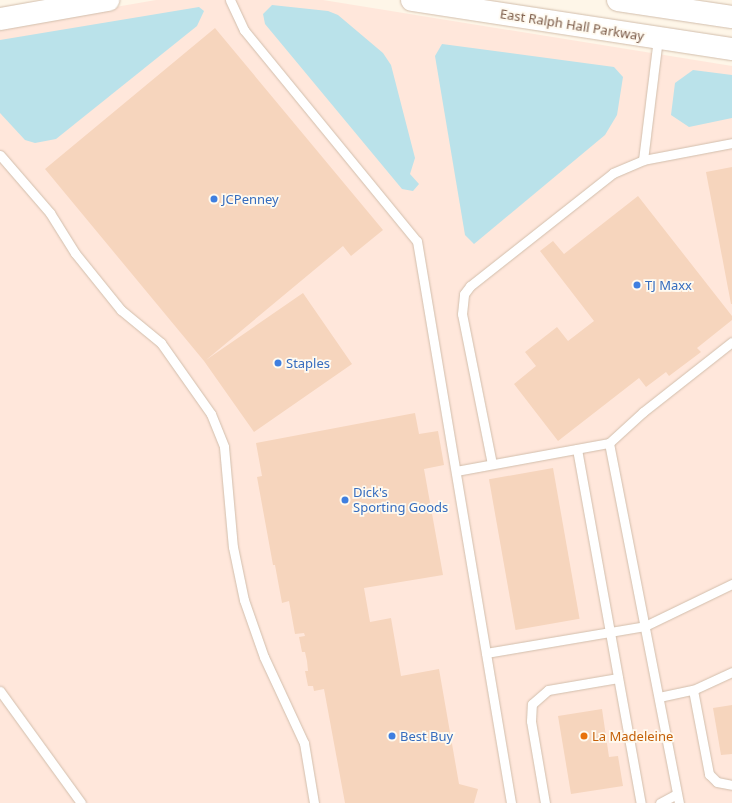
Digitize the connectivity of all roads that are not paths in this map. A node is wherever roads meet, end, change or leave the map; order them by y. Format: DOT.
graph roads {
  1 [pos="108,0"];
  2 [pos="230,0"];
  3 [pos="412,0"];
  4 [pos="618,0"];
  5 [pos="660,3"];
  6 [pos="732,17"];
  7 [pos="0,19"];
  8 [pos="658,38"];
  9 [pos="732,49"];
  10 [pos="732,143"];
  11 [pos="0,155"];
  12 [pos="643,160"];
  13 [pos="732,342"];
  14 [pos="609,443"];
  15 [pos="576,449"];
  16 [pos="492,464"];
  17 [pos="456,471"];
  18 [pos="732,584"];
  19 [pos="645,626"];
  20 [pos="609,634"];
  21 [pos="486,653"];
  22 [pos="732,672"];
  23 [pos="618,678"];
  24 [pos="693,690"];
  25 [pos="0,691"];
  26 [pos="659,697"];
  27 [pos="732,785"];
  28 [pos="678,798"];
  29 [pos="80,803"];
  30 [pos="314,803"];
  31 [pos="511,803"];
  32 [pos="545,803"];
  33 [pos="641,803"];
  34 [pos="660,803"];
  1 -- 7 [label="main road"];
  2 -- 17 [label="lane"];
  3 -- 8 [label="main road, East Ralph Hall Parkway"];
  4 -- 5 [label="main road"];
  5 -- 6 [label="main road"];
  8 -- 9 [label="main road, East Ralph Hall Parkway"];
  8 -- 12 [label="lane"];
  10 -- 12 [label="lane"];
  11 -- 30 [label="lane"];
  12 -- 16 [label="lane"];
  13 -- 14 [label="lane"];
  14 -- 15 [label="lane"];
  14 -- 19 [label="lane"];
  15 -- 16 [label="lane"];
  15 -- 20 [label="lane"];
  16 -- 17 [label="lane"];
  17 -- 21 [label="lane"];
  18 -- 19 [label="lane"];
  19 -- 20 [label="lane"];
  19 -- 26 [label="lane"];
  20 -- 21 [label="lane"];
  20 -- 23 [label="lane"];
  21 -- 31 [label="lane"];
  22 -- 24 [label="lane"];
  23 -- 32 [label="lane"];
  23 -- 33 [label="lane"];
  24 -- 26 [label="lane"];
  24 -- 27 [label="lane"];
  25 -- 29 [label="lane"];
  26 -- 28 [label="lane"];
  28 -- 34 [label="lane"];
}
